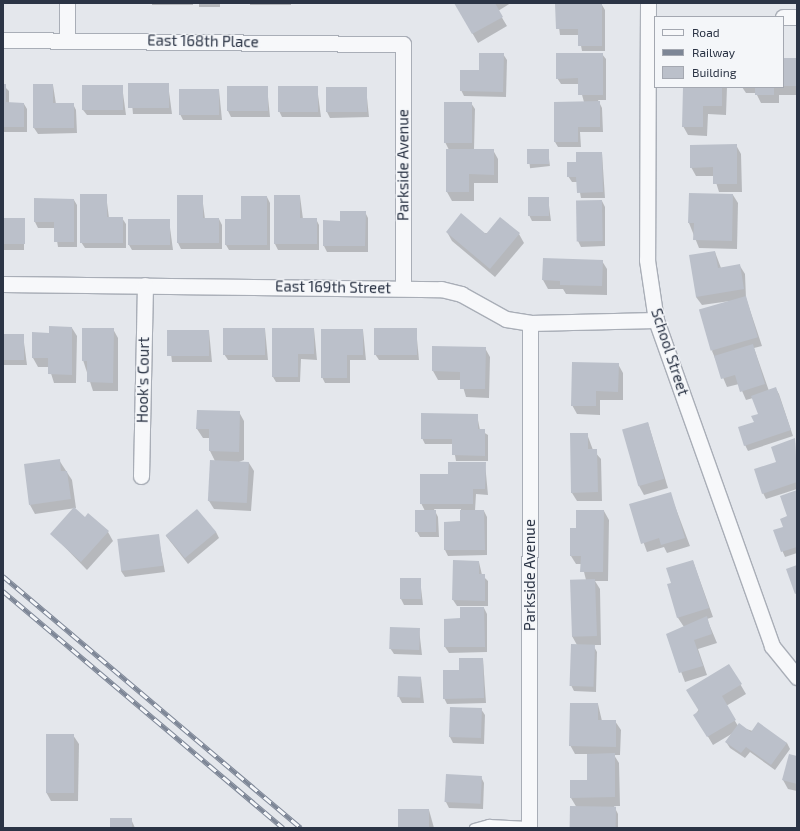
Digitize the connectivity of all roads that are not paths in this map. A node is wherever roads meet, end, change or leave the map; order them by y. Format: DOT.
graph roads {
  1 [pos="67,3"];
  2 [pos="650,12"];
  3 [pos="784,17"];
  4 [pos="797,18"];
  5 [pos="67,39"];
  6 [pos="3,40"];
  7 [pos="403,44"];
  8 [pos="3,284"];
  9 [pos="145,285"];
  10 [pos="403,287"];
  11 [pos="656,320"];
  12 [pos="530,322"];
  13 [pos="141,476"];
  14 [pos="797,677"];
  15 [pos="529,827"];
  16 [pos="474,828"];
  1 -- 5 [label="street"];
  2 -- 11 [label="street, School Street"];
  3 -- 4 [label="street"];
  5 -- 6 [label="street, East 168th Place"];
  5 -- 7 [label="street, East 168th Place"];
  7 -- 10 [label="street, Parkside Avenue"];
  8 -- 9 [label="street, East 169th Street"];
  9 -- 10 [label="street, East 169th Street"];
  9 -- 13 [label="street, Hook's Court"];
  10 -- 12 [label="street, East 169th Street"];
  11 -- 12 [label="street, East 169th Street"];
  11 -- 14 [label="street, School Street"];
  12 -- 15 [label="street, Parkside Avenue"];
  15 -- 16 [label="lane"];
}
